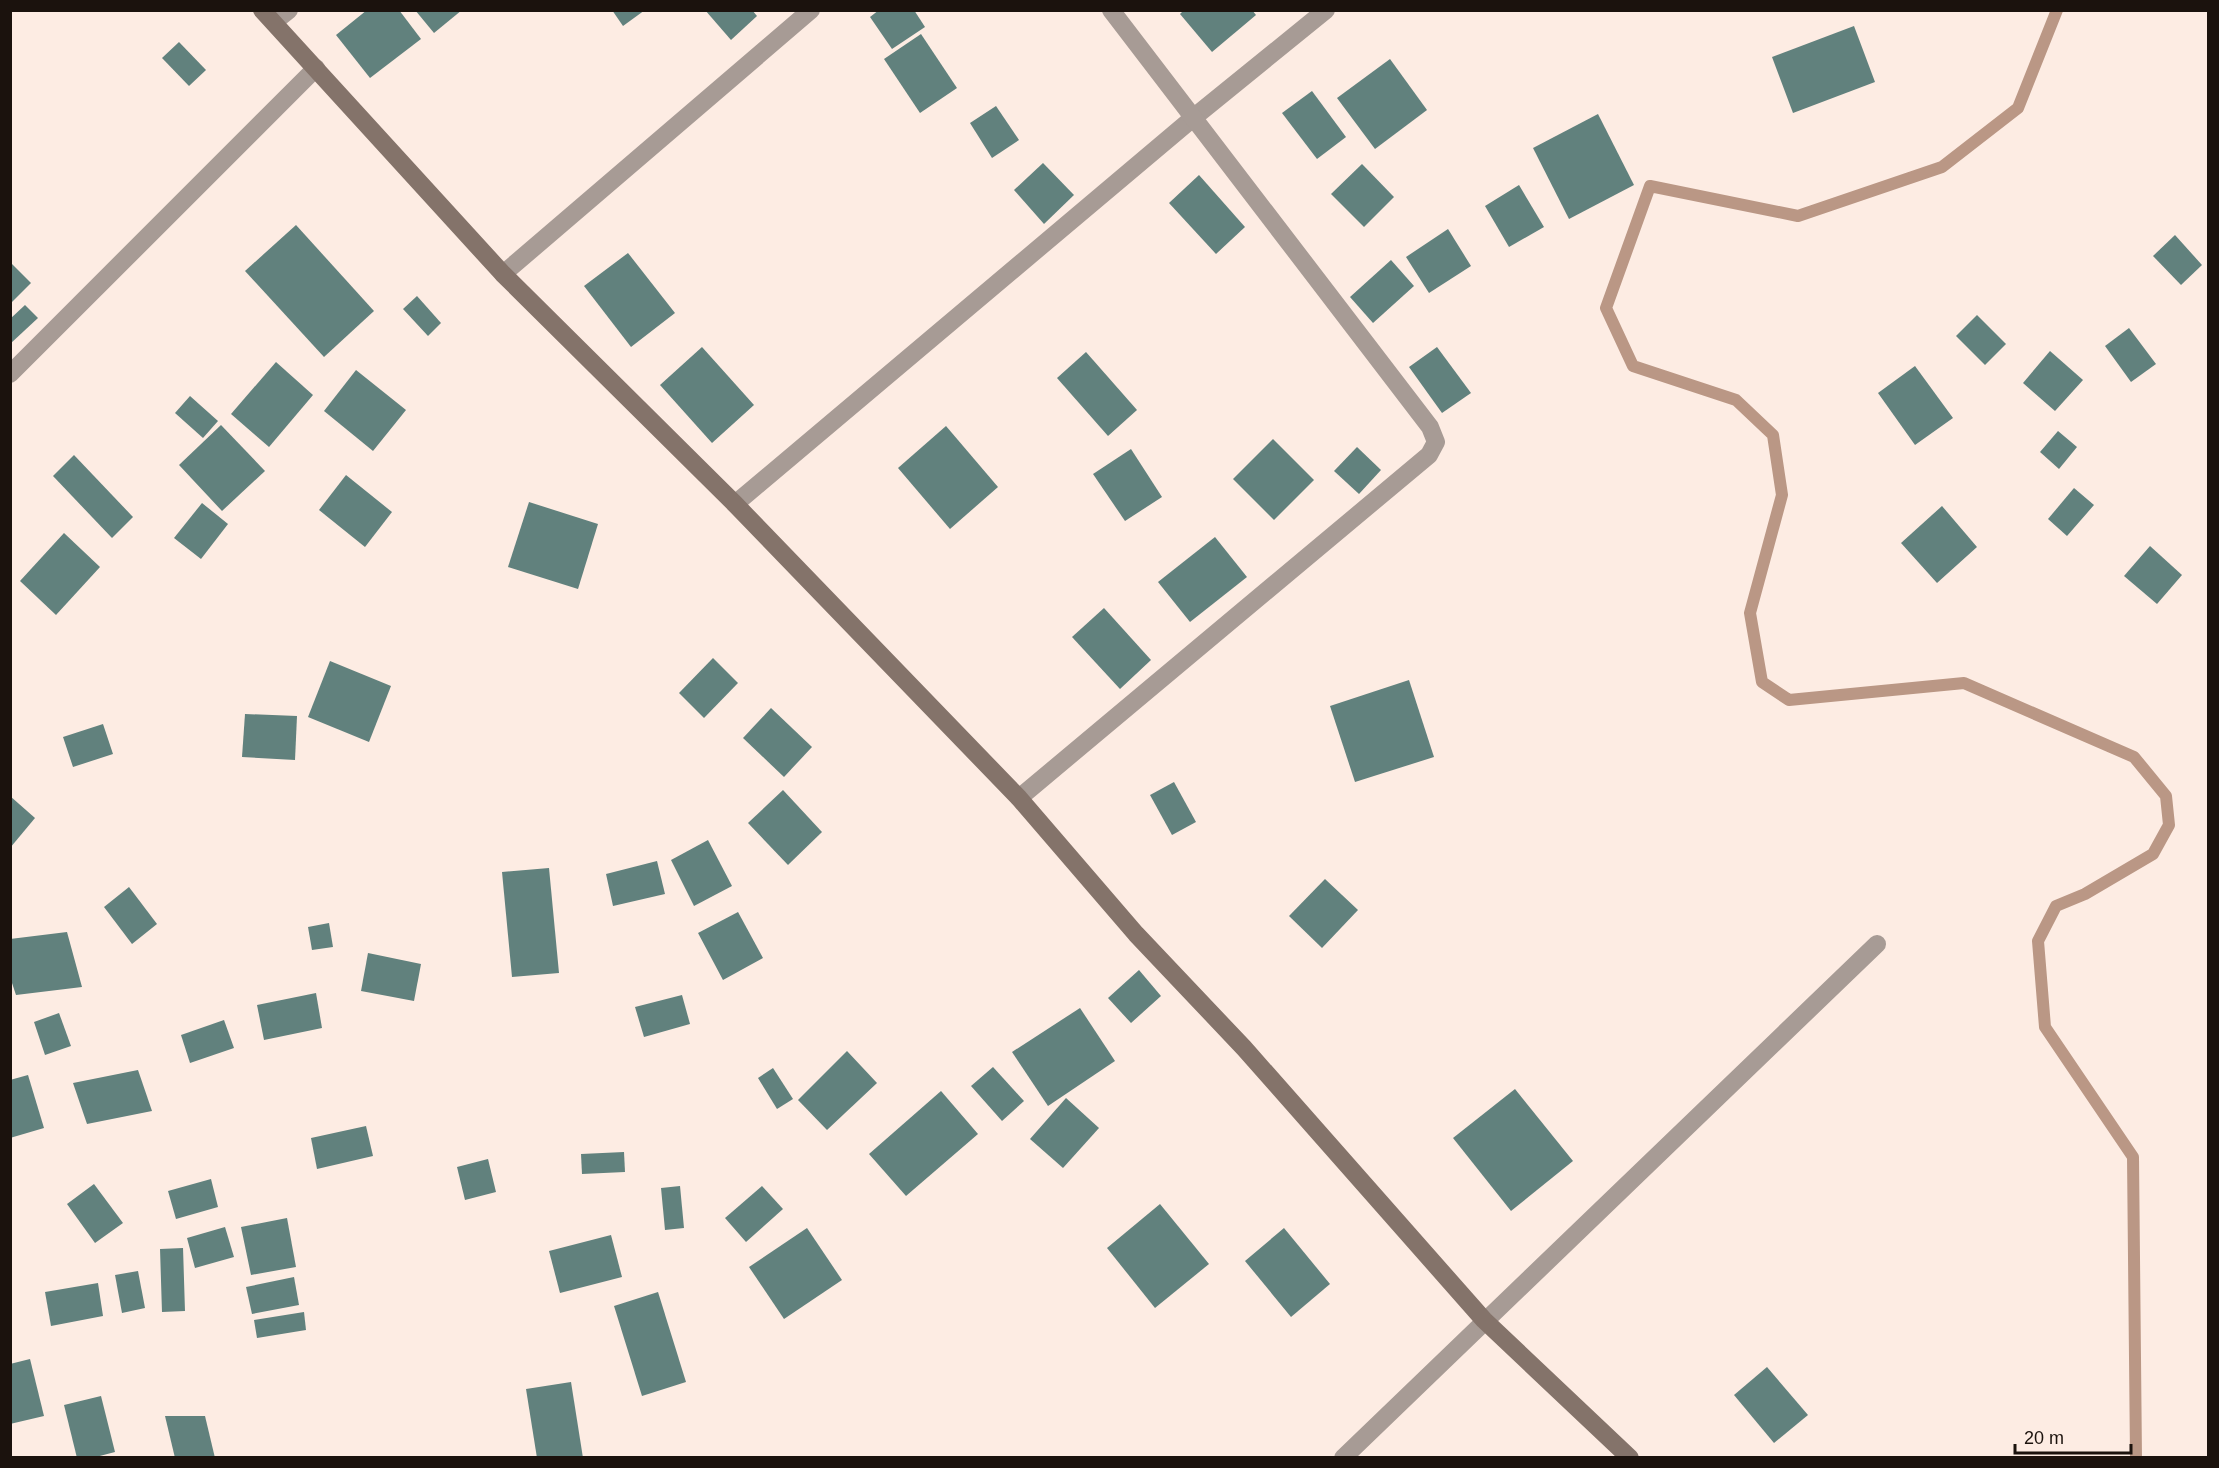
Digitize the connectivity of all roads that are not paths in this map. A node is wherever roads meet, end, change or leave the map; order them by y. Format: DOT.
graph roads {
  1 [pos="289,10"];
  2 [pos="812,10"];
  3 [pos="1111,10"];
  4 [pos="1326,10"];
  5 [pos="268,16"];
  6 [pos="316,68"];
  7 [pos="1193,118"];
  8 [pos="503,274"];
  9 [pos="10,374"];
  10 [pos="735,504"];
  11 [pos="1019,798"];
  12 [pos="1877,944"];
  13 [pos="1484,1320"];
  14 [pos="1342,1458"];
  15 [pos="1630,1458"];
  1 -- 5 [label="street"];
  2 -- 8 [label="street"];
  3 -- 7 [label="street"];
  4 -- 7 [label="street"];
  5 -- 6 [label="street"];
  6 -- 8 [label="street"];
  6 -- 9 [label="street"];
  7 -- 10 [label="street"];
  7 -- 11 [label="street"];
  8 -- 10 [label="street"];
  10 -- 11 [label="street"];
  11 -- 13 [label="street"];
  12 -- 13 [label="street"];
  13 -- 14 [label="street"];
  13 -- 15 [label="street"];
}
